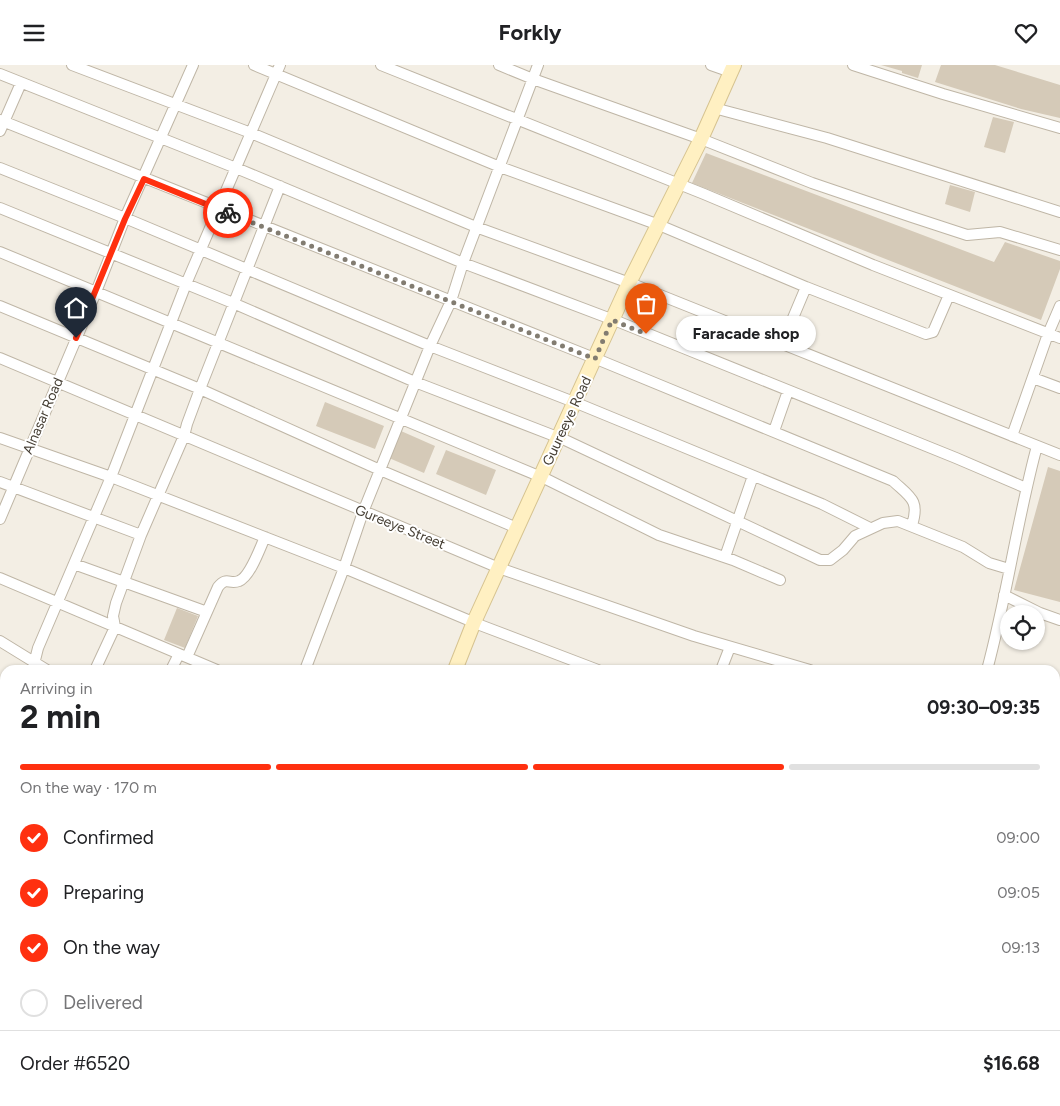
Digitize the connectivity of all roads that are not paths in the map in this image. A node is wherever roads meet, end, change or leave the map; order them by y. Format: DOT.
graph roads {
  1 [pos="72,65"];
  2 [pos="193,65"];
  3 [pos="254,65"];
  4 [pos="381,65"];
  5 [pos="499,65"];
  6 [pos="538,65"];
  7 [pos="711,65"];
  8 [pos="853,65"];
  9 [pos="733,68"];
  10 [pos="278,69"];
  11 [pos="0,75"];
  12 [pos="533,79"];
  13 [pos="21,83"];
  14 [pos="177,105"];
  15 [pos="714,108"];
  16 [pos="516,120"];
  17 [pos="1,125"];
  18 [pos="1060,128"];
  19 [pos="251,133"];
  20 [pos="162,138"];
  21 [pos="701,139"];
  22 [pos="500,167"];
  23 [pos="0,168"];
  24 [pos="236,168"];
  25 [pos="144,179"];
  26 [pos="678,184"];
  27 [pos="280,186"];
  28 [pos="0,208"];
  29 [pos="218,209"];
  30 [pos="1060,212"];
  31 [pos="125,219"];
  32 [pos="659,225"];
  33 [pos="264,227"];
  34 [pos="476,227"];
  35 [pos="1060,250"];
  36 [pos="200,251"];
  37 [pos="0,252"];
  38 [pos="111,253"];
  39 [pos="462,263"];
  40 [pos="246,270"];
  41 [pos="630,283"];
  42 [pos="186,284"];
  43 [pos="806,287"];
  44 [pos="96,292"];
  45 [pos="949,295"];
  46 [pos="451,301"];
  47 [pos="233,303"];
  48 [pos="0,306"];
  49 [pos="1060,306"];
  50 [pos="612,320"];
  51 [pos="170,323"];
  52 [pos="1048,333"];
  53 [pos="76,338"];
  54 [pos="1060,338"];
  55 [pos="218,343"];
  56 [pos="782,344"];
  57 [pos="430,346"];
  58 [pos="0,358"];
  59 [pos="595,359"];
  60 [pos="153,369"];
  61 [pos="1033,378"];
  62 [pos="416,382"];
  63 [pos="58,383"];
  64 [pos="1060,388"];
  65 [pos="200,389"];
  66 [pos="788,391"];
  67 [pos="575,402"];
  68 [pos="135,415"];
  69 [pos="400,419"];
  70 [pos="774,431"];
  71 [pos="184,436"];
  72 [pos="1012,436"];
  73 [pos="0,438"];
  74 [pos="559,438"];
  75 [pos="1037,446"];
  76 [pos="29,449"];
  77 [pos="1060,455"];
  78 [pos="380,470"];
  79 [pos="111,477"];
  80 [pos="540,477"];
  81 [pos="752,477"];
  82 [pos="0,482"];
  83 [pos="14,487"];
  84 [pos="1026,488"];
  85 [pos="159,496"];
  86 [pos="363,511"];
  87 [pos="94,517"];
  88 [pos="0,519"];
  89 [pos="738,521"];
  90 [pos="912,525"];
  91 [pos="518,528"];
  92 [pos="870,528"];
  93 [pos="142,535"];
  94 [pos="264,537"];
  95 [pos="724,557"];
  96 [pos="74,564"];
  97 [pos="499,567"];
  98 [pos="344,568"];
  99 [pos="1010,569"];
  100 [pos="0,578"];
  101 [pos="780,580"];
  102 [pos="123,583"];
  103 [pos="1004,595"];
  104 [pos="57,603"];
  105 [pos="207,612"];
  106 [pos="1060,620"];
  107 [pos="474,623"];
  108 [pos="115,627"];
  109 [pos="0,641"];
  110 [pos="730,647"];
  111 [pos="183,656"];
  112 [pos="34,663"];
  113 [pos="38,665"];
  114 [pos="97,665"];
  115 [pos="175,665"];
  116 [pos="206,665"];
  117 [pos="307,665"];
  118 [pos="457,665"];
  119 [pos="585,665"];
  120 [pos="723,665"];
  121 [pos="793,665"];
  122 [pos="988,665"];
  1 -- 14 [label="street"];
  2 -- 14 [label="street, Alnasar Road"];
  3 -- 10 [label="street"];
  4 -- 16 [label="street"];
  5 -- 12 [label="street"];
  6 -- 12 [label="street"];
  7 -- 9 [label="street"];
  8 -- 18 [label="street"];
  9 -- 15 [label="street, Guureeye Road"];
  10 -- 19 [label="street"];
  10 -- 22 [label="street"];
  11 -- 13 [label="street"];
  12 -- 16 [label="street"];
  12 -- 21 [label="street"];
  13 -- 17 [label="street"];
  13 -- 20 [label="street"];
  14 -- 19 [label="street"];
  14 -- 20 [label="street, Alnasar Road"];
  15 -- 21 [label="street, Guureeye Road"];
  15 -- 30 [label="street"];
  16 -- 22 [label="street"];
  16 -- 26 [label="street"];
  17 -- 25 [label="street"];
  19 -- 24 [label="street"];
  19 -- 34 [label="street"];
  20 -- 24 [label="street"];
  20 -- 25 [label="street, Alnasar Road"];
  21 -- 26 [label="street, Guureeye Road"];
  21 -- 35 [label="street"];
  22 -- 32 [label="street"];
  22 -- 34 [label="street"];
  23 -- 31 [label="street"];
  24 -- 27 [label="street"];
  24 -- 29 [label="street"];
  25 -- 29 [label="street"];
  25 -- 31 [label="street, Alnasar Road"];
  26 -- 32 [label="street, Guureeye Road"];
  26 -- 45 [label="street"];
  27 -- 33 [label="street"];
  27 -- 39 [label="street"];
  28 -- 38 [label="street"];
  29 -- 33 [label="street"];
  29 -- 36 [label="street"];
  31 -- 36 [label="street"];
  31 -- 38 [label="street, Alnasar Road"];
  32 -- 41 [label="street, Guureeye Road"];
  32 -- 43 [label="street"];
  33 -- 40 [label="street"];
  33 -- 46 [label="street"];
  34 -- 39 [label="street"];
  34 -- 41 [label="street"];
  36 -- 40 [label="street"];
  36 -- 42 [label="street"];
  37 -- 44 [label="street"];
  38 -- 42 [label="street"];
  38 -- 44 [label="street, Alnasar Road"];
  39 -- 46 [label="street"];
  39 -- 50 [label="street"];
  40 -- 47 [label="street"];
  40 -- 57 [label="street"];
  41 -- 50 [label="street, Guureeye Road"];
  41 -- 56 [label="street"];
  42 -- 47 [label="street"];
  42 -- 51 [label="street"];
  43 -- 45 [label="street"];
  43 -- 56 [label="street"];
  44 -- 51 [label="street"];
  44 -- 53 [label="street, Alnasar Road"];
  45 -- 52 [label="street"];
  46 -- 57 [label="street"];
  46 -- 59 [label="street"];
  47 -- 55 [label="street"];
  47 -- 62 [label="street"];
  48 -- 53 [label="street"];
  49 -- 52 [label="street"];
  50 -- 59 [label="street, Guureeye Road"];
  50 -- 66 [label="street"];
  51 -- 55 [label="street"];
  51 -- 60 [label="street"];
  52 -- 54 [label="street"];
  52 -- 61 [label="street"];
  53 -- 60 [label="street"];
  53 -- 63 [label="street, Alnasar Road"];
  55 -- 65 [label="street"];
  55 -- 69 [label="street"];
  56 -- 72 [label="street"];
  57 -- 62 [label="street"];
  57 -- 67 [label="street"];
  58 -- 63 [label="street, Gureeye Street"];
  59 -- 67 [label="street, Guureeye Road"];
  59 -- 70 [label="street"];
  60 -- 65 [label="street"];
  60 -- 68 [label="street"];
  61 -- 64 [label="street"];
  61 -- 72 [label="street"];
  62 -- 69 [label="street"];
  62 -- 74 [label="street"];
  63 -- 68 [label="street, Gureeye Street"];
  63 -- 76 [label="street, Alnasar Road"];
  65 -- 71 [label="street"];
  65 -- 78 [label="street"];
  66 -- 70 [label="street"];
  66 -- 84 [label="street"];
  67 -- 74 [label="street, Guureeye Road"];
  67 -- 81 [label="street"];
  68 -- 71 [label="street, Gureeye Street"];
  68 -- 79 [label="street"];
  69 -- 78 [label="street"];
  69 -- 80 [label="street"];
  70 -- 90 [label="street"];
  71 -- 85 [label="street"];
  71 -- 86 [label="street, Gureeye Street"];
  72 -- 75 [label="street"];
  73 -- 76 [label="street"];
  74 -- 80 [label="street, Guureeye Road"];
  74 -- 89 [label="street"];
  75 -- 77 [label="street"];
  75 -- 84 [label="street"];
  76 -- 79 [label="street"];
  76 -- 83 [label="street, Alnasar Road"];
  78 -- 86 [label="street"];
  78 -- 91 [label="street"];
  79 -- 85 [label="street"];
  79 -- 87 [label="street"];
  80 -- 91 [label="street, Guureeye Road"];
  80 -- 95 [label="street"];
  81 -- 89 [label="street"];
  81 -- 92 [label="street"];
  82 -- 83 [label="street"];
  83 -- 87 [label="street"];
  83 -- 88 [label="street, Alnasar Road"];
  84 -- 99 [label="street"];
  85 -- 93 [label="street"];
  85 -- 94 [label="street"];
  86 -- 97 [label="street, Gureeye Street"];
  86 -- 98 [label="street"];
  87 -- 93 [label="street"];
  87 -- 96 [label="street"];
  89 -- 92 [label="street"];
  89 -- 95 [label="street"];
  90 -- 92 [label="street"];
  90 -- 99 [label="street"];
  91 -- 97 [label="street, Guureeye Road"];
  93 -- 102 [label="street"];
  94 -- 98 [label="street"];
  94 -- 105 [label="street"];
  95 -- 101 [label="street"];
  96 -- 102 [label="street"];
  96 -- 104 [label="street"];
  97 -- 107 [label="street, Guureeye Road"];
  97 -- 110 [label="street, Gureeye Street"];
  98 -- 107 [label="street"];
  98 -- 117 [label="street"];
  99 -- 103 [label="street"];
  100 -- 104 [label="street"];
  102 -- 105 [label="street"];
  102 -- 108 [label="street"];
  103 -- 106 [label="street"];
  103 -- 122 [label="street"];
  104 -- 108 [label="street"];
  104 -- 112 [label="street"];
  105 -- 111 [label="street"];
  107 -- 118 [label="street, Guureeye Road"];
  107 -- 119 [label="street"];
  108 -- 111 [label="street"];
  108 -- 114 [label="street"];
  109 -- 112 [label="street"];
  110 -- 120 [label="street"];
  110 -- 121 [label="street, Gureeye Street"];
  111 -- 115 [label="street"];
  111 -- 116 [label="street"];
  112 -- 113 [label="street"];
}
